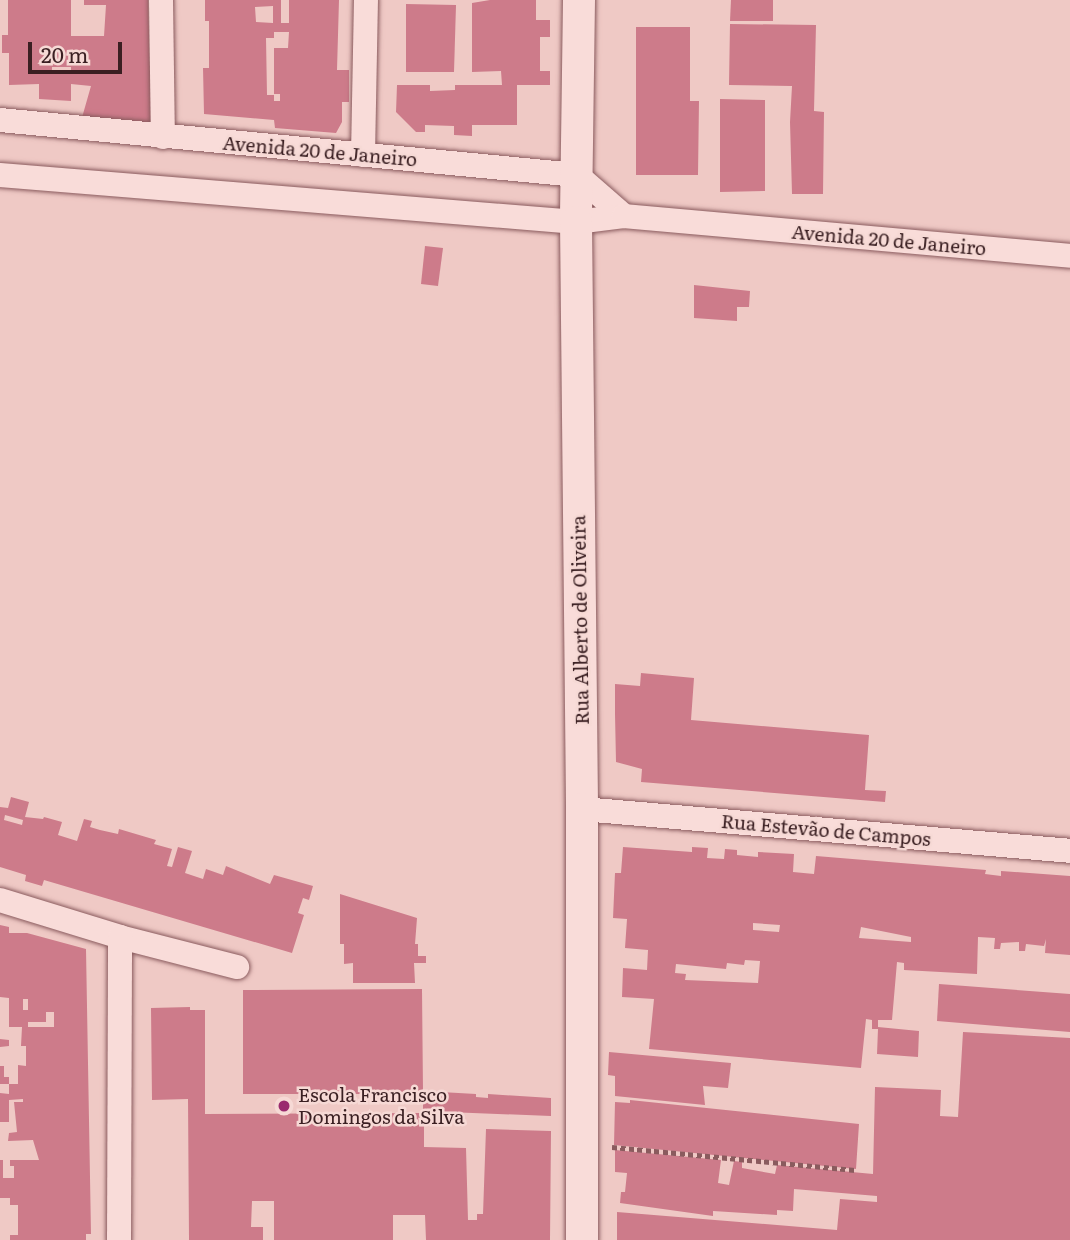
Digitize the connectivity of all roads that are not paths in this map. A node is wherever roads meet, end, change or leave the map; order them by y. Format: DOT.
graph roads {
  1 [pos="161,0"];
  2 [pos="366,0"];
  3 [pos="579,0"];
  4 [pos="0,120"];
  5 [pos="163,137"];
  6 [pos="363,155"];
  7 [pos="577,175"];
  8 [pos="0,176"];
  9 [pos="624,216"];
  10 [pos="576,222"];
  11 [pos="1070,256"];
  12 [pos="582,809"];
  13 [pos="1070,851"];
  14 [pos="0,900"];
  15 [pos="120,937"];
  16 [pos="237,967"];
  17 [pos="119,1240"];
  18 [pos="582,1240"];
  1 -- 5 [label="street"];
  2 -- 6 [label="street"];
  3 -- 7 [label="street, Rua Alberto de Oliveira"];
  4 -- 5 [label="street, Avenida 20 de Janeiro"];
  5 -- 6 [label="street, Avenida 20 de Janeiro"];
  6 -- 7 [label="street, Avenida 20 de Janeiro"];
  7 -- 9 [label="street"];
  7 -- 10 [label="street, Rua Alberto de Oliveira"];
  8 -- 10 [label="street, Avenida 20 de Janeiro"];
  9 -- 10 [label="street, Avenida 20 de Janeiro"];
  9 -- 11 [label="street, Avenida 20 de Janeiro"];
  10 -- 12 [label="street, Rua Alberto de Oliveira"];
  12 -- 13 [label="street, Rua Estevão de Campos"];
  12 -- 18 [label="street, Rua Alberto de Oliveira"];
  14 -- 15 [label="street"];
  15 -- 16 [label="street"];
  15 -- 17 [label="street"];
}
